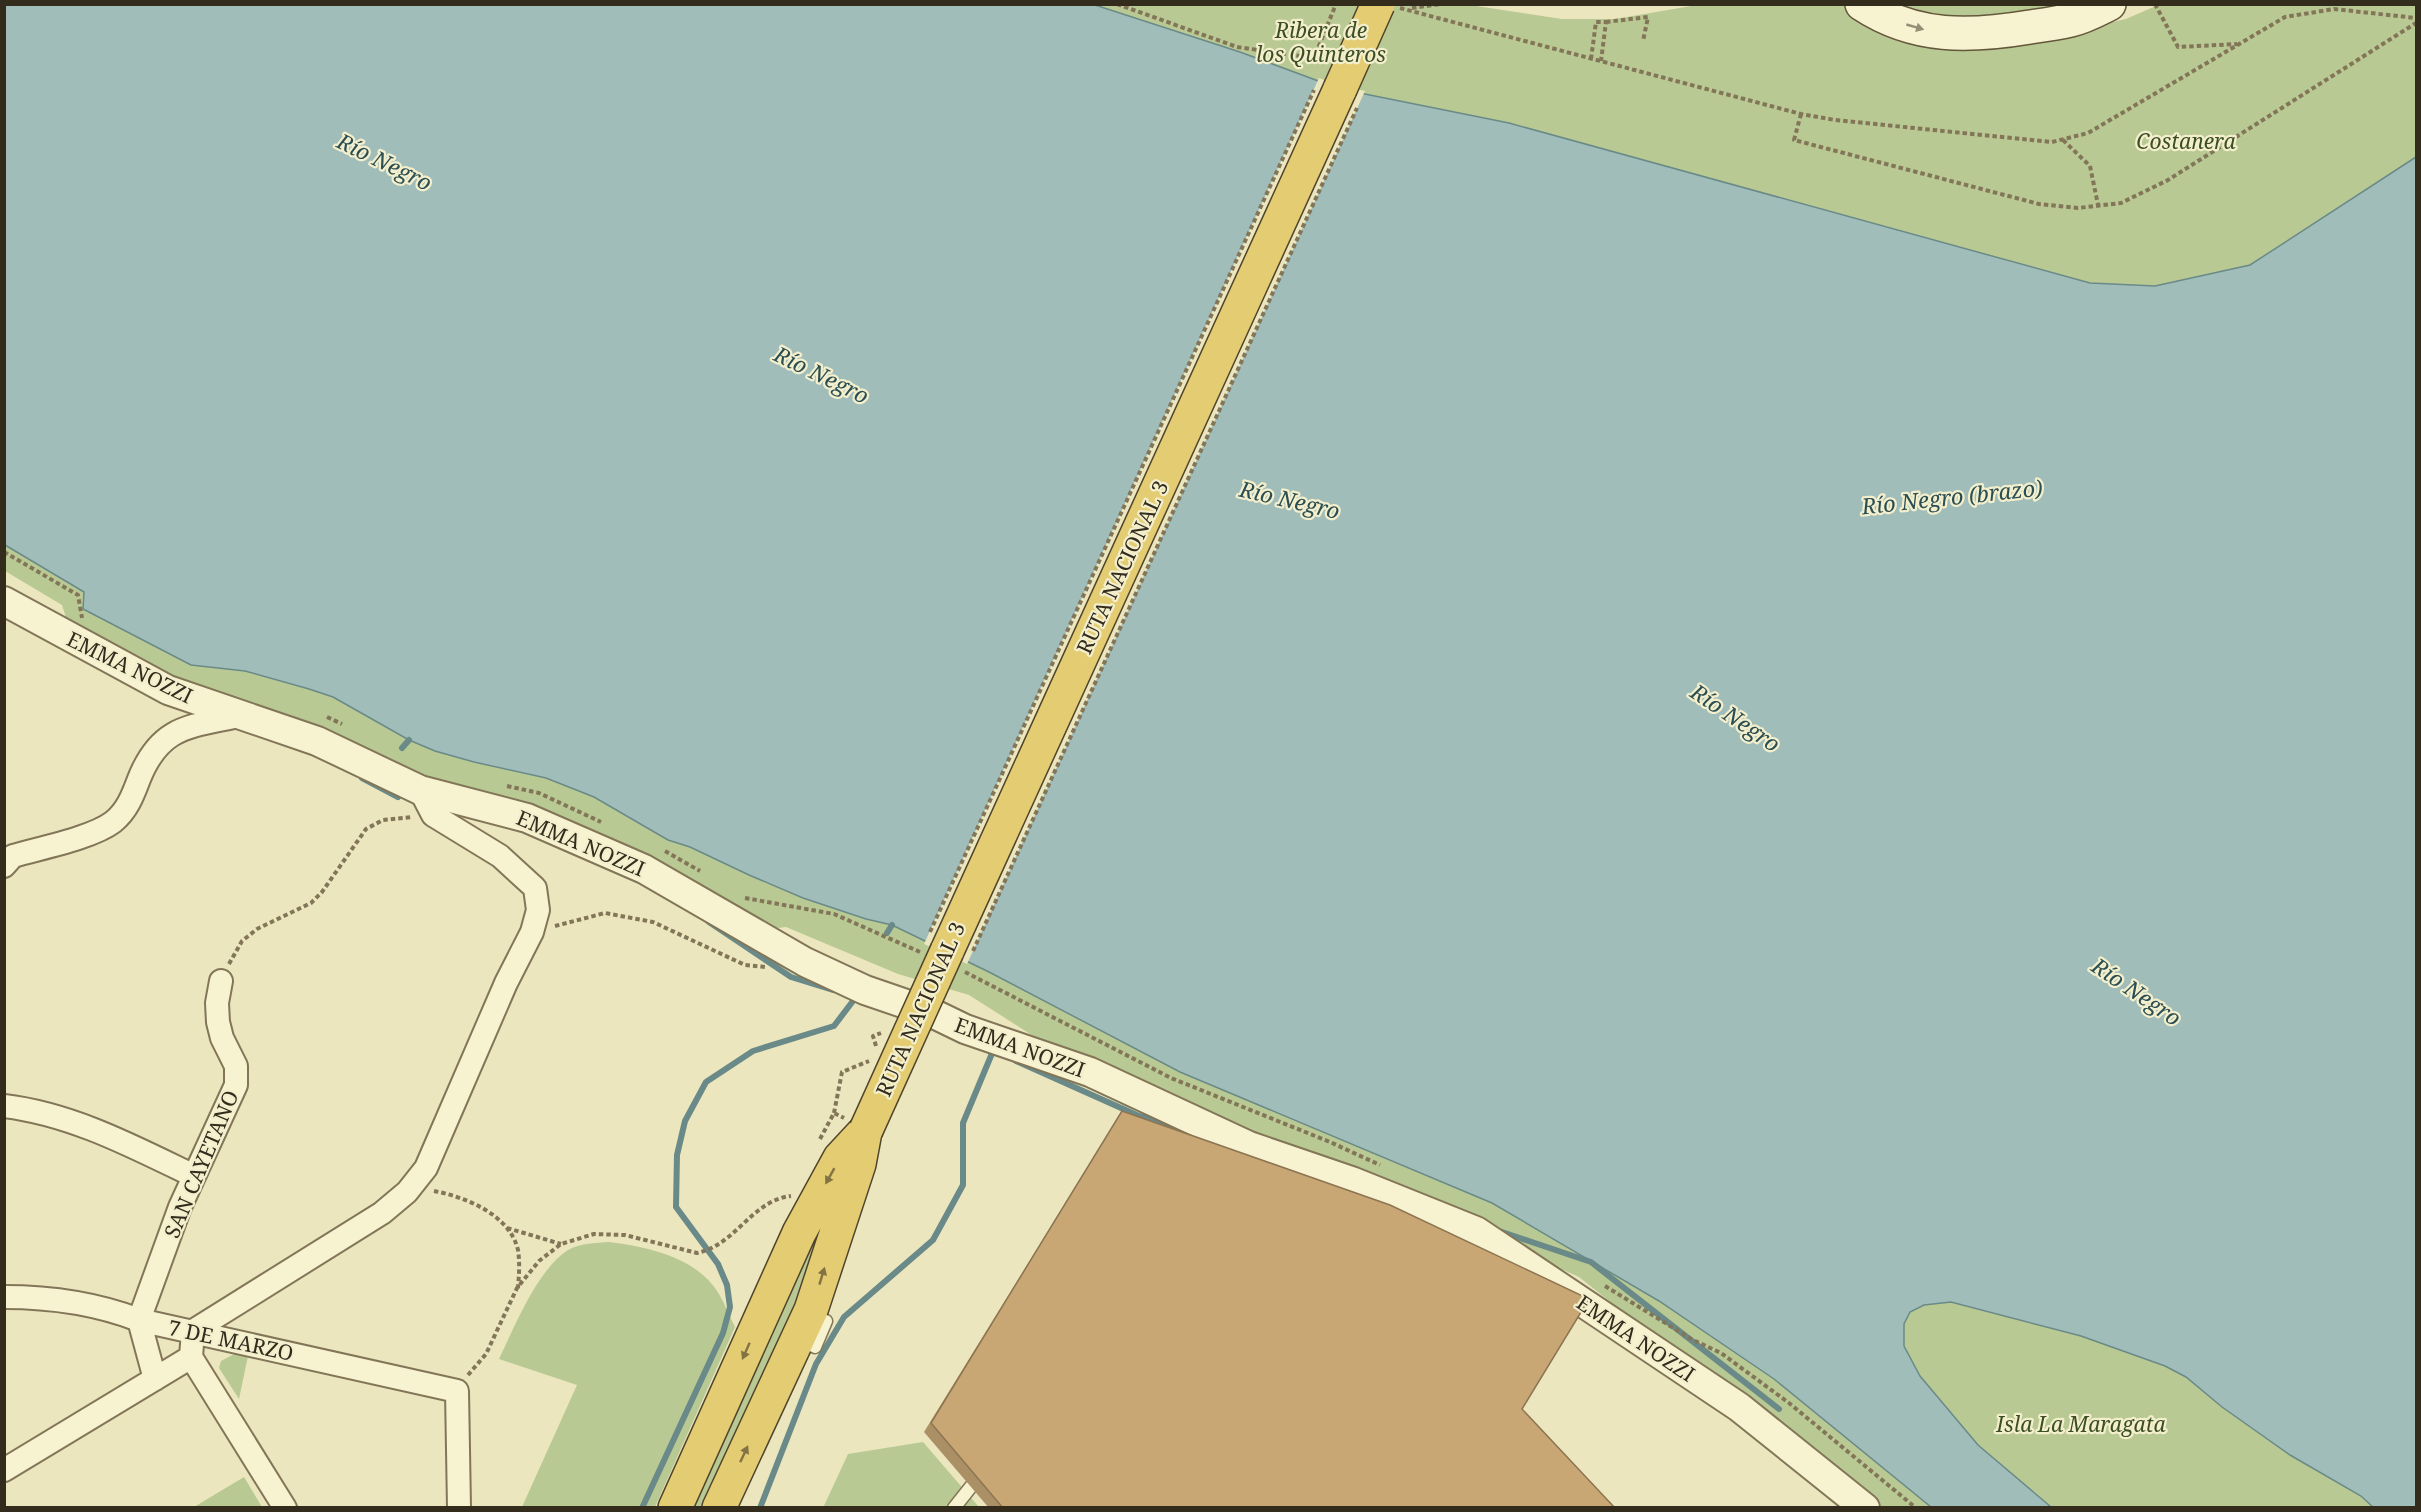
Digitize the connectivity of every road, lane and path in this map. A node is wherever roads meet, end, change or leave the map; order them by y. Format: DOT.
graph roads {
  1 [pos="1117,4"];
  2 [pos="1336,4"];
  3 [pos="1404,4"];
  4 [pos="1441,4"];
  5 [pos="1862,4"];
  6 [pos="2109,4"];
  7 [pos="2155,4"];
  8 [pos="1394,9"];
  9 [pos="2416,18"];
  10 [pos="1606,22"];
  11 [pos="2416,23"];
  12 [pos="1643,41"];
  13 [pos="2240,44"];
  14 [pos="1591,59"];
  15 [pos="1601,61"];
  16 [pos="1318,80"];
  17 [pos="1359,103"];
  18 [pos="1801,114"];
  19 [pos="2062,140"];
  20 [pos="2098,205"];
  21 [pos="4,552"];
  22 [pos="4,601"];
  23 [pos="92,623"];
  24 [pos="242,715"];
  25 [pos="323,716"];
  26 [pos="343,725"];
  27 [pos="505,786"];
  28 [pos="426,802"];
  29 [pos="602,823"];
  30 [pos="655,847"];
  31 [pos="7,856"];
  32 [pos="705,874"];
  33 [pos="743,898"];
  34 [pos="532,932"];
  35 [pos="928,935"];
  36 [pos="923,945"];
  37 [pos="972,954"];
  38 [pos="805,962"];
  39 [pos="967,965"];
  40 [pos="954,967"];
  41 [pos="962,976"];
  42 [pos="221,981"];
  43 [pos="884,1032"];
  44 [pos="869,1064"];
  45 [pos="4,1106"];
  46 [pos="853,1119"];
  47 [pos="1381,1165"];
  48 [pos="194,1176"];
  49 [pos="407,1192"];
  50 [pos="815,1202"];
  51 [pos="507,1228"];
  52 [pos="561,1244"];
  53 [pos="1600,1283"];
  54 [pos="518,1288"];
  55 [pos="4,1297"];
  56 [pos="138,1320"];
  57 [pos="826,1321"];
  58 [pos="193,1331"];
  59 [pos="798,1339"];
  60 [pos="191,1357"];
  61 [pos="155,1379"];
  62 [pos="457,1391"];
  63 [pos="987,1468"];
  64 [pos="4,1470"];
  65 [pos="285,1508"];
  66 [pos="459,1508"];
  67 [pos="675,1508"];
  68 [pos="719,1508"];
  69 [pos="954,1508"];
  70 [pos="1865,1508"];
  71 [pos="1916,1508"];
  1 -- 2 [label="path"];
  3 -- 8 [label="path"];
  4 -- 8 [label="path"];
  5 -- 6 [label="main road, one-way"];
  7 -- 13 [label="path"];
  8 -- 14 [label="path"];
  8 -- 46 [label="highway, RUTA NACIONAL 3, bridge"];
  9 -- 13 [label="path"];
  10 -- 12 [label="path"];
  10 -- 14 [label="path"];
  10 -- 15 [label="path"];
  11 -- 20 [label="path"];
  13 -- 19 [label="path"];
  14 -- 15 [label="path"];
  15 -- 18 [label="path"];
  16 -- 35 [label="path, bridge"];
  17 -- 37 [label="path, bridge"];
  18 -- 19 [label="path"];
  18 -- 20 [label="path"];
  19 -- 20 [label="path"];
  21 -- 23 [label="path"];
  22 -- 24 [label="street, EMMA NOZZI"];
  24 -- 28 [label="street, EMMA NOZZI"];
  24 -- 31 [label="street"];
  25 -- 26 [label="path"];
  27 -- 29 [label="path"];
  28 -- 34 [label="street"];
  28 -- 38 [label="street, EMMA NOZZI"];
  28 -- 42 [label="path"];
  30 -- 32 [label="path"];
  33 -- 36 [label="path"];
  34 -- 38 [label="path"];
  34 -- 49 [label="street"];
  38 -- 70 [label="street, EMMA NOZZI"];
  39 -- 41 [label="path"];
  40 -- 47 [label="path"];
  42 -- 48 [label="street, SAN CAYETANO"];
  43 -- 44 [label="path"];
  45 -- 48 [label="street"];
  46 -- 50 [label="highway, one-way"];
  59 -- 46 [label="highway, one-way"];
  48 -- 56 [label="street, SAN CAYETANO"];
  49 -- 51 [label="path"];
  49 -- 58 [label="street"];
  50 -- 52 [label="path"];
  50 -- 67 [label="highway, one-way"];
  51 -- 52 [label="path"];
  51 -- 54 [label="path"];
  52 -- 54 [label="path"];
  53 -- 71 [label="path"];
  54 -- 62 [label="path"];
  55 -- 56 [label="street, 7 DE MARZO"];
  56 -- 58 [label="street, 7 DE MARZO"];
  56 -- 61 [label="street"];
  57 -- 59 [label="lane"];
  58 -- 60 [label="street"];
  58 -- 62 [label="street, 7 DE MARZO"];
  68 -- 59 [label="highway, one-way"];
  60 -- 61 [label="street"];
  60 -- 65 [label="street"];
  61 -- 64 [label="street"];
  62 -- 66 [label="street"];
  63 -- 69 [label="lane"];
}
